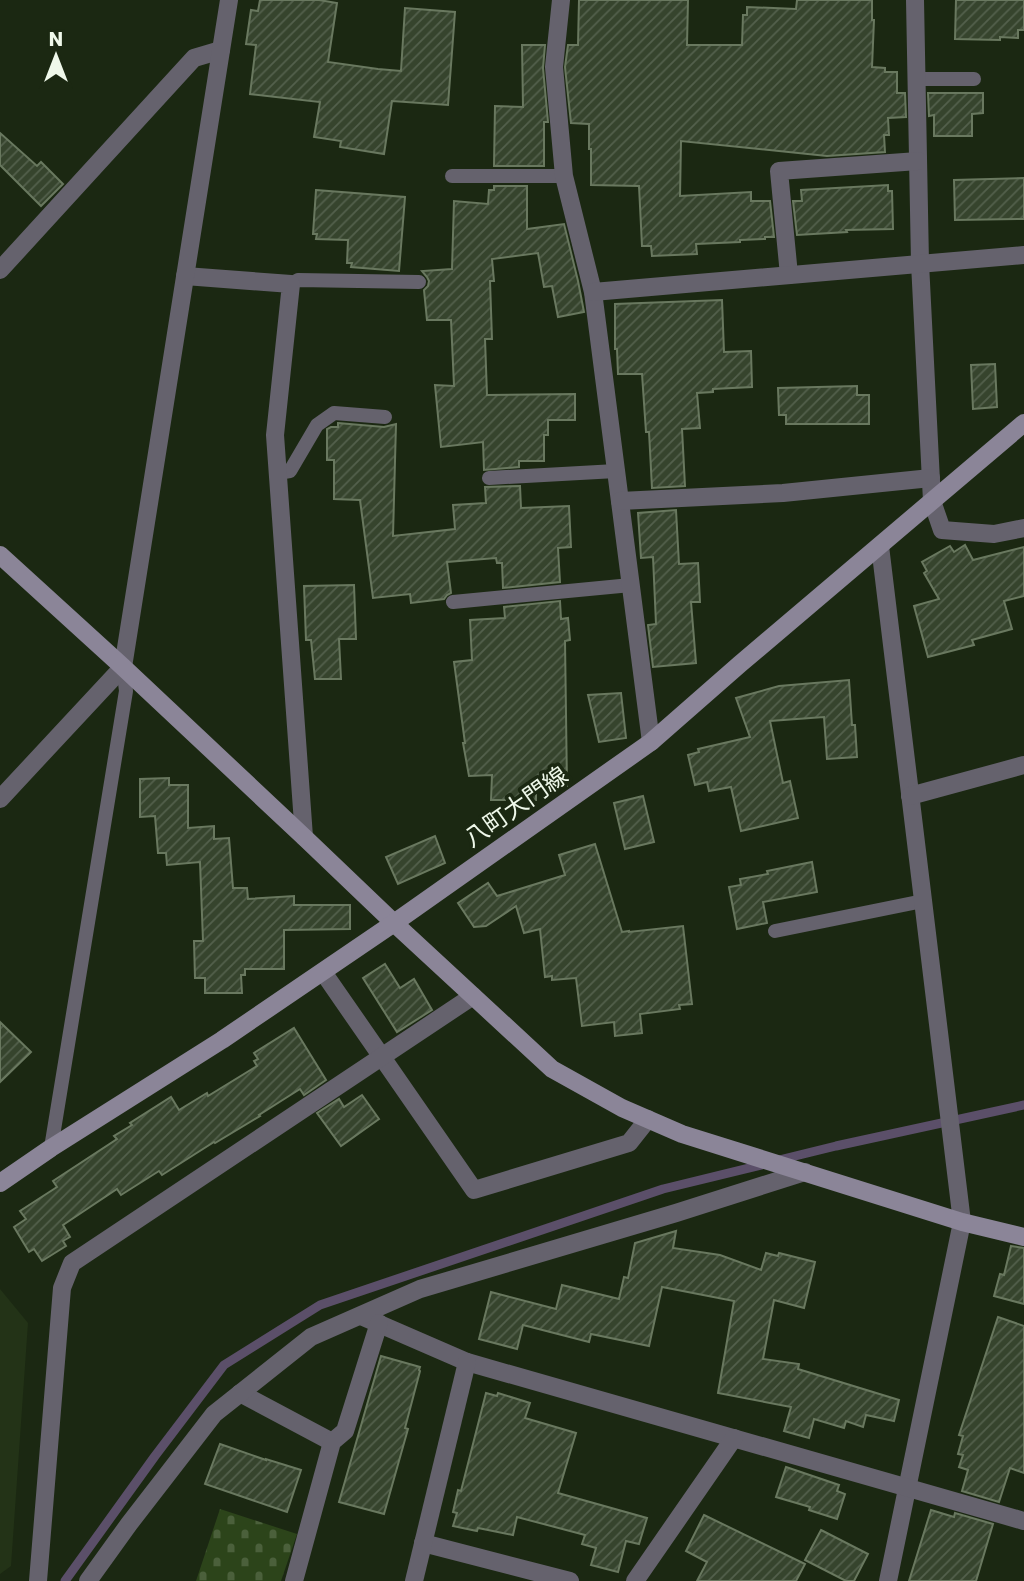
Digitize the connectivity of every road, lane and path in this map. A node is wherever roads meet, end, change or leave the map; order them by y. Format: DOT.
graph roads {
  1 [pos="229,0"];
  2 [pos="561,0"];
  3 [pos="915,0"];
  4 [pos="221,50"];
  5 [pos="916,79"];
  6 [pos="974,79"];
  7 [pos="918,161"];
  8 [pos="452,176"];
  9 [pos="564,176"];
  10 [pos="1024,255"];
  11 [pos="920,263"];
  12 [pos="0,270"];
  13 [pos="789,275"];
  14 [pos="185,276"];
  15 [pos="419,282"];
  16 [pos="291,284"];
  17 [pos="593,292"];
  18 [pos="385,417"];
  19 [pos="1024,424"];
  20 [pos="616,471"];
  21 [pos="278,473"];
  22 [pos="489,478"];
  23 [pos="931,478"];
  24 [pos="620,501"];
  25 [pos="932,501"];
  26 [pos="1024,528"];
  27 [pos="880,546"];
  28 [pos="0,555"];
  29 [pos="631,585"];
  30 [pos="453,602"];
  31 [pos="123,667"];
  32 [pos="651,742"];
  33 [pos="1024,765"];
  34 [pos="911,796"];
  35 [pos="0,799"];
  36 [pos="304,836"];
  37 [pos="923,901"];
  38 [pos="394,923"];
  39 [pos="775,931"];
  40 [pos="323,972"];
  41 [pos="473,996"];
  42 [pos="382,1057"];
  43 [pos="648,1119"];
  44 [pos="51,1148"];
  45 [pos="805,1172"];
  46 [pos="0,1183"];
  47 [pos="962,1222"];
  48 [pos="1024,1237"];
  49 [pos="361,1315"];
  50 [pos="379,1323"];
  51 [pos="467,1362"];
  52 [pos="240,1392"];
  53 [pos="734,1438"];
  54 [pos="332,1442"];
  55 [pos="908,1488"];
  56 [pos="1024,1521"];
  57 [pos="423,1544"];
  58 [pos="38,1581"];
  59 [pos="88,1581"];
  60 [pos="294,1581"];
  61 [pos="414,1581"];
  62 [pos="570,1581"];
  63 [pos="635,1581"];
  64 [pos="888,1581"];
  1 -- 4 [label="street"];
  2 -- 9 [label="street"];
  3 -- 5 [label="street"];
  4 -- 12 [label="street"];
  4 -- 14 [label="street"];
  5 -- 6 [label="lane"];
  5 -- 7 [label="street"];
  7 -- 11 [label="street"];
  7 -- 13 [label="street"];
  8 -- 9 [label="lane"];
  9 -- 17 [label="street"];
  10 -- 11 [label="street"];
  11 -- 13 [label="street"];
  11 -- 23 [label="street"];
  13 -- 17 [label="street"];
  14 -- 16 [label="street"];
  14 -- 31 [label="street"];
  15 -- 16 [label="lane"];
  16 -- 21 [label="street"];
  17 -- 20 [label="street"];
  18 -- 21 [label="lane"];
  19 -- 25 [label="main road, 八町大門線"];
  20 -- 22 [label="lane"];
  20 -- 24 [label="street"];
  21 -- 36 [label="street"];
  23 -- 24 [label="street"];
  23 -- 25 [label="street"];
  24 -- 29 [label="street"];
  25 -- 26 [label="street"];
  25 -- 27 [label="main road, 八町大門線"];
  27 -- 32 [label="main road, 八町大門線"];
  27 -- 34 [label="street"];
  28 -- 31 [label="main road"];
  29 -- 30 [label="lane"];
  29 -- 32 [label="street"];
  31 -- 35 [label="street"];
  31 -- 36 [label="main road"];
  31 -- 44 [label="lane"];
  32 -- 38 [label="main road, 八町大門線"];
  33 -- 34 [label="street"];
  34 -- 37 [label="street"];
  36 -- 38 [label="main road"];
  37 -- 39 [label="lane"];
  37 -- 47 [label="street"];
  38 -- 40 [label="main road, 八町大門線"];
  38 -- 41 [label="main road"];
  40 -- 42 [label="street"];
  40 -- 44 [label="main road, 八町大門線"];
  41 -- 42 [label="street"];
  41 -- 43 [label="main road"];
  42 -- 43 [label="street"];
  42 -- 58 [label="street"];
  43 -- 45 [label="main road"];
  44 -- 46 [label="main road, 八町大門線"];
  45 -- 47 [label="main road"];
  45 -- 49 [label="street"];
  47 -- 48 [label="main road"];
  47 -- 55 [label="street"];
  49 -- 50 [label="street"];
  49 -- 52 [label="street"];
  50 -- 51 [label="street"];
  50 -- 54 [label="street"];
  51 -- 53 [label="street"];
  51 -- 57 [label="street"];
  52 -- 54 [label="street"];
  52 -- 59 [label="street"];
  53 -- 55 [label="street"];
  53 -- 63 [label="street"];
  54 -- 60 [label="street"];
  55 -- 56 [label="street"];
  55 -- 64 [label="street"];
  57 -- 61 [label="street"];
  57 -- 62 [label="street"];
}
